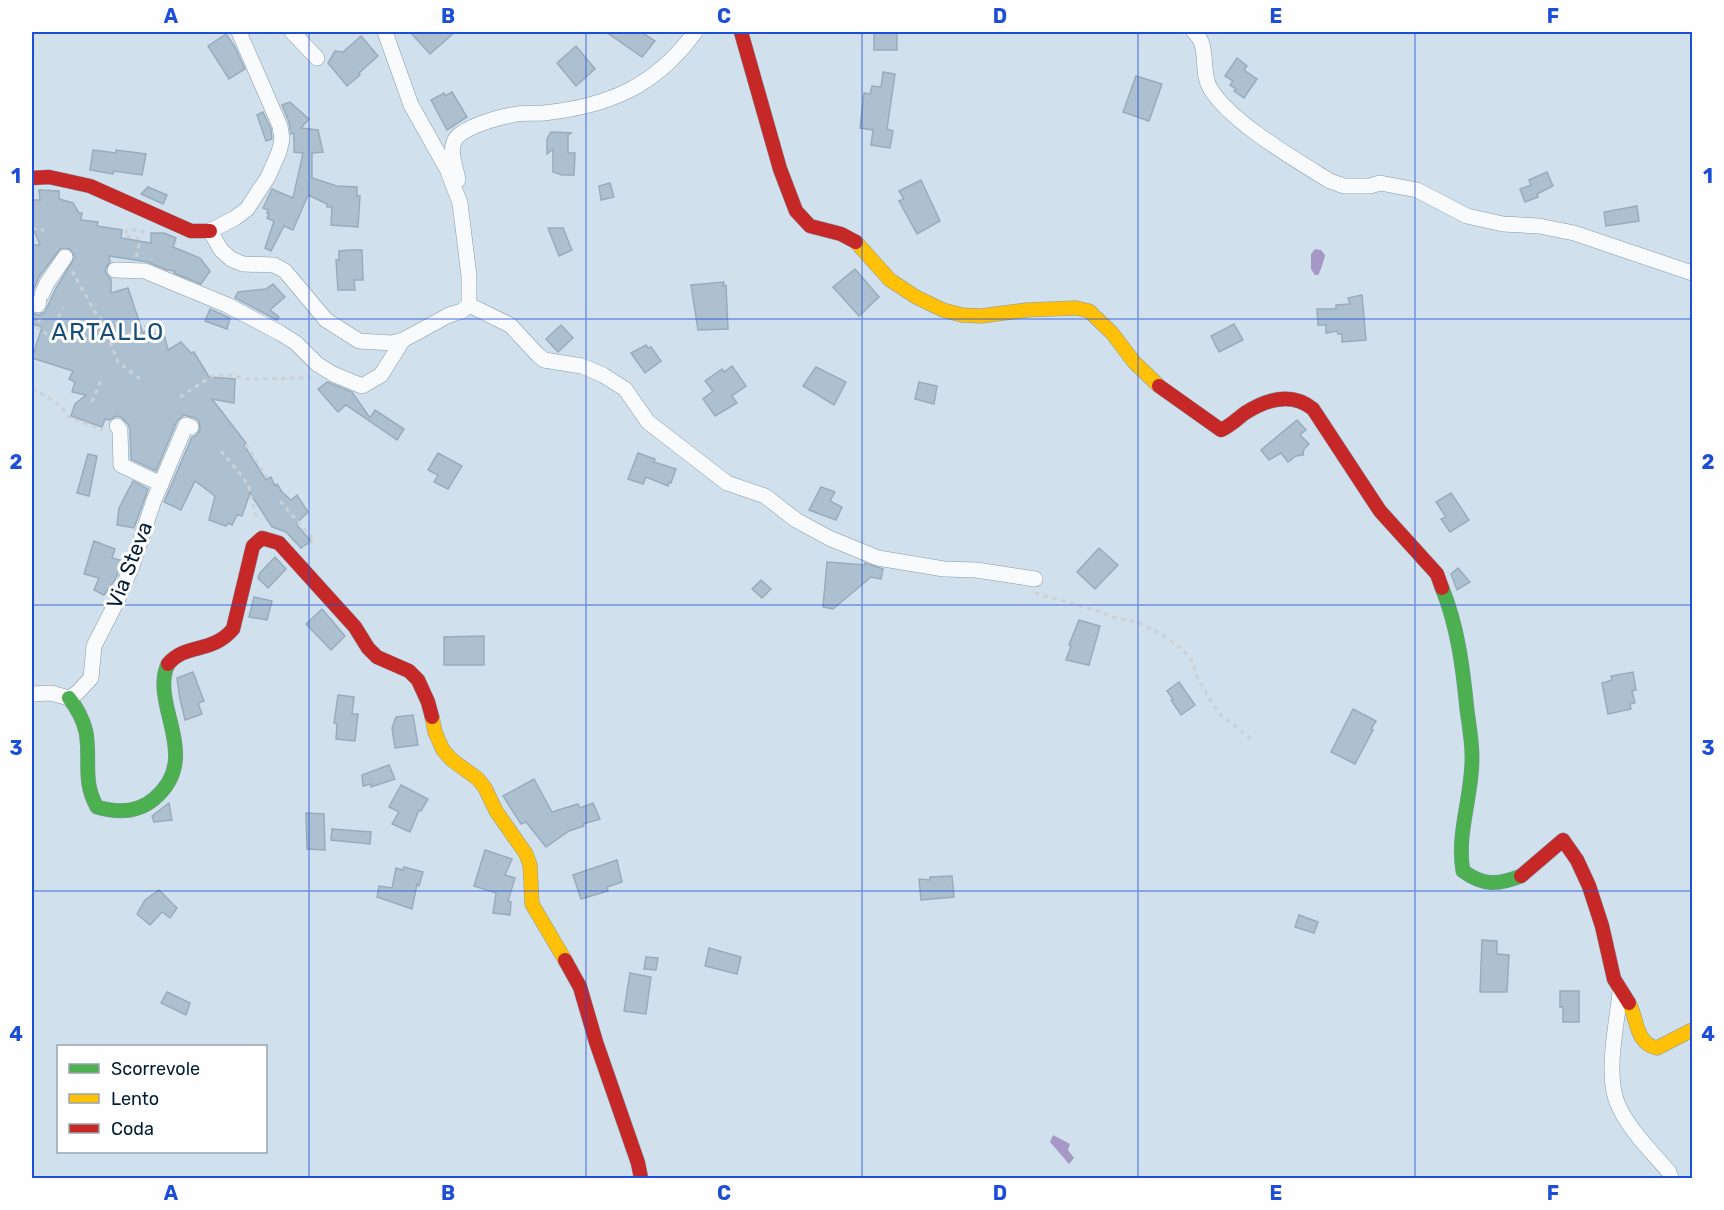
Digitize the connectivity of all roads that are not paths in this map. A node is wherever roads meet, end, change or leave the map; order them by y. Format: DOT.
graph roads {
  1 [pos="239,32"];
  2 [pos="292,32"];
  3 [pos="385,32"];
  4 [pos="695,32"];
  5 [pos="741,32"];
  6 [pos="1197,32"];
  7 [pos="317,58"];
  8 [pos="32,178"];
  9 [pos="460,203"];
  10 [pos="210,231"];
  11 [pos="65,257"];
  12 [pos="1661,262"];
  13 [pos="115,270"];
  14 [pos="1692,273"];
  15 [pos="1692,283"];
  16 [pos="38,300"];
  17 [pos="469,305"];
  18 [pos="403,340"];
  19 [pos="117,426"];
  20 [pos="188,426"];
  21 [pos="161,484"];
  22 [pos="1033,585"];
  23 [pos="32,694"];
  24 [pos="69,698"];
  25 [pos="1620,992"];
  26 [pos="1692,1030"];
  27 [pos="641,1179"];
  28 [pos="1671,1179"];
  1 -- 10 [label="street"];
  2 -- 7 [label="street"];
  3 -- 9 [label="street"];
  4 -- 9 [label="street"];
  5 -- 25 [label="street"];
  6 -- 12 [label="street"];
  8 -- 10 [label="street"];
  9 -- 17 [label="street"];
  10 -- 18 [label="street"];
  11 -- 16 [label="street"];
  12 -- 14 [label="street"];
  12 -- 15 [label="street"];
  13 -- 18 [label="street"];
  17 -- 18 [label="street"];
  17 -- 22 [label="street"];
  19 -- 21 [label="street"];
  20 -- 21 [label="street, Via Steva"];
  21 -- 24 [label="street, Via Steva"];
  23 -- 24 [label="street"];
  24 -- 27 [label="street"];
  25 -- 26 [label="street"];
  25 -- 28 [label="street"];
}
